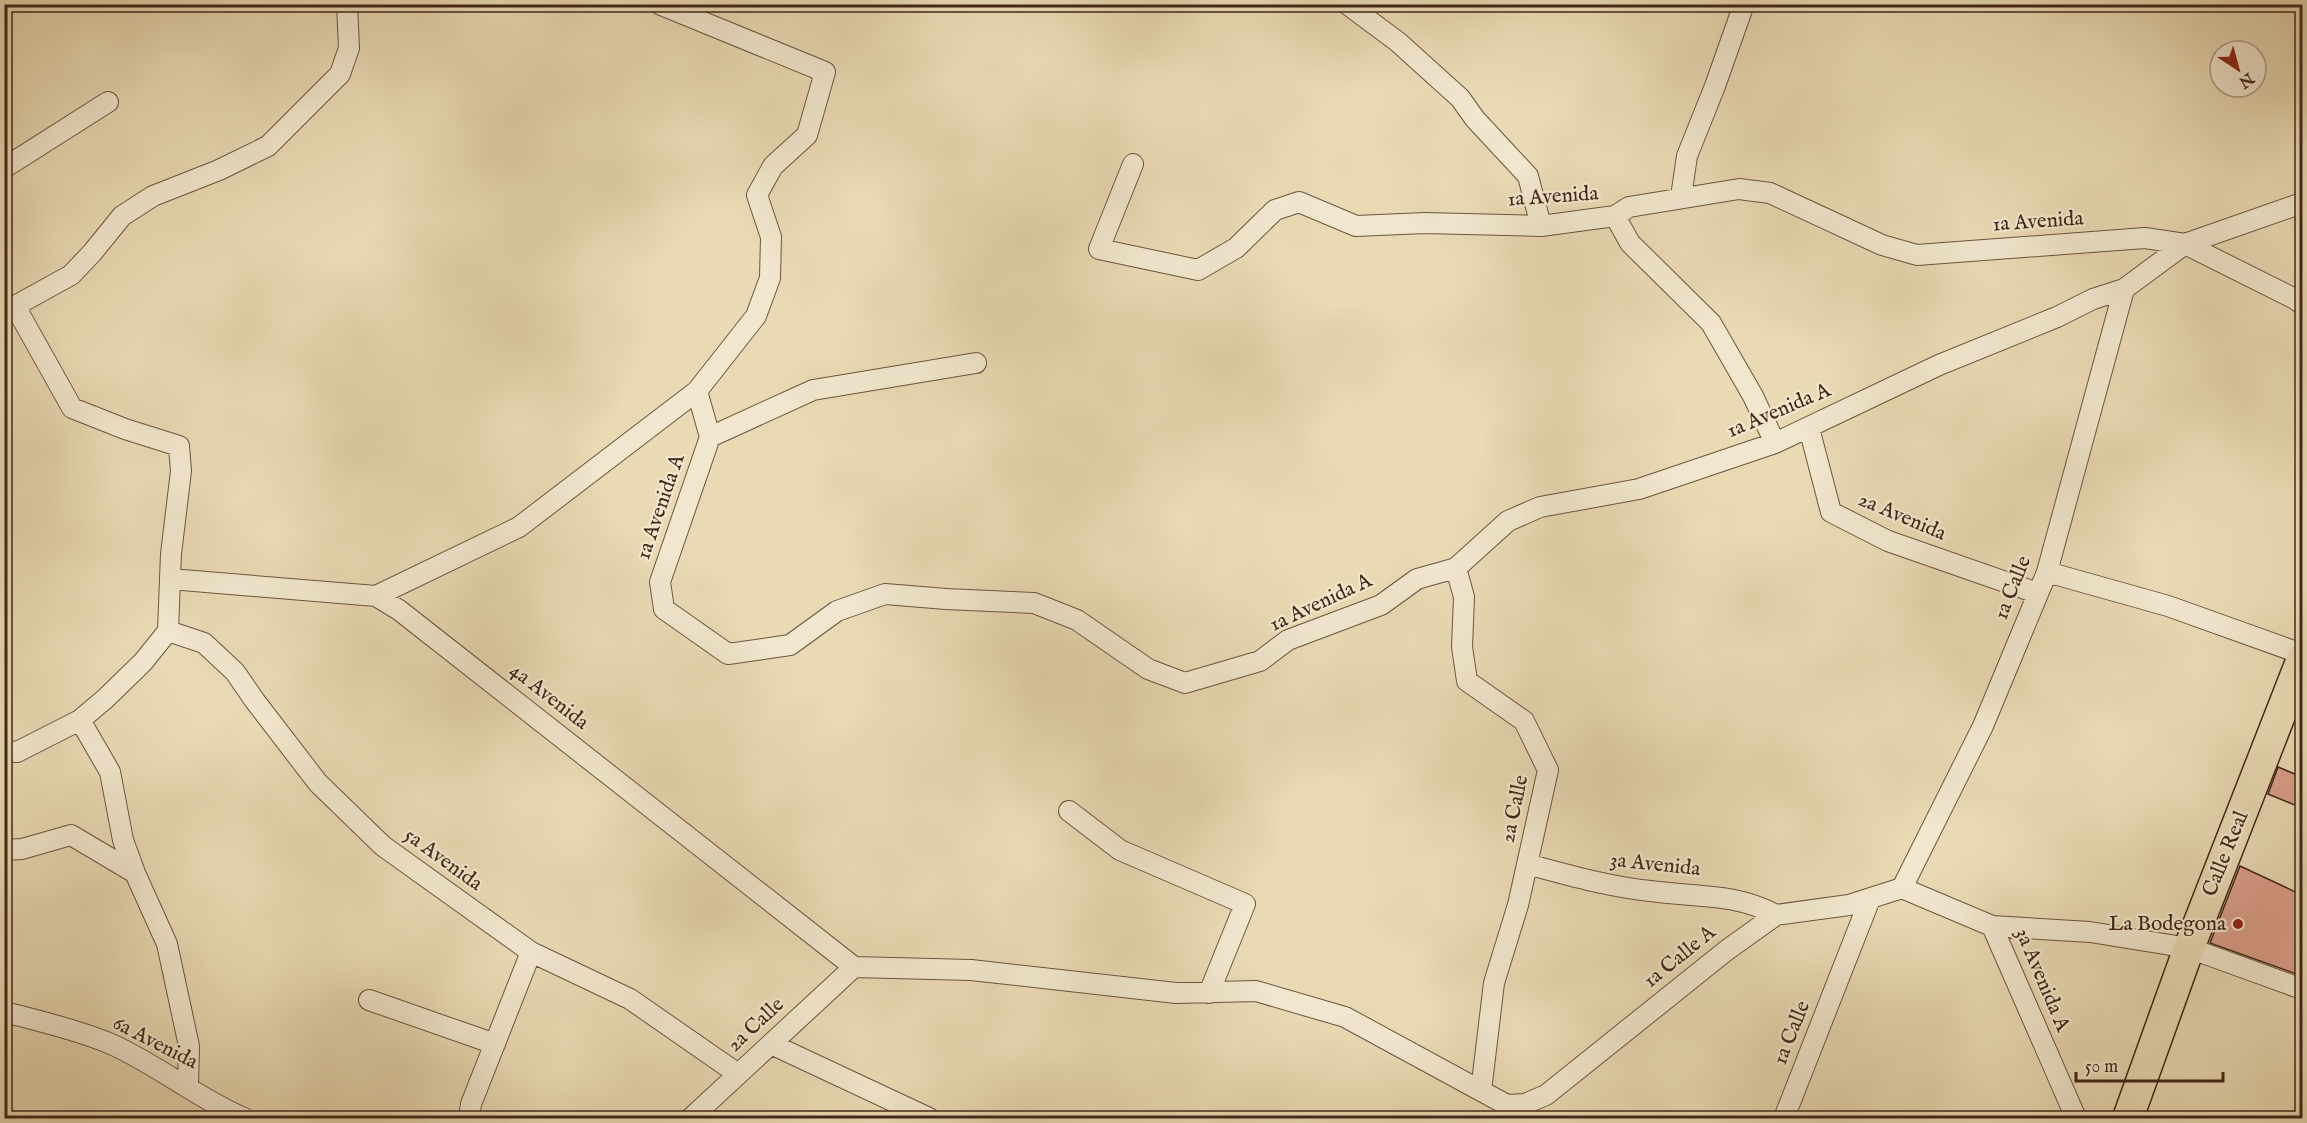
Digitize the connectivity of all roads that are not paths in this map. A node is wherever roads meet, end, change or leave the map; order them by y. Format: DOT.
graph roads {
  1 [pos="347,4"];
  2 [pos="659,4"];
  3 [pos="1347,4"];
  4 [pos="1744,4"];
  5 [pos="108,102"];
  6 [pos="1133,164"];
  7 [pos="4,168"];
  8 [pos="1681,197"];
  9 [pos="2302,202"];
  10 [pos="1615,216"];
  11 [pos="1541,226"];
  12 [pos="2185,244"];
  13 [pos="2124,289"];
  14 [pos="2302,304"];
  15 [pos="10,306"];
  16 [pos="976,363"];
  17 [pos="697,391"];
  18 [pos="1809,428"];
  19 [pos="710,437"];
  20 [pos="1775,442"];
  21 [pos="1456,568"];
  22 [pos="2047,572"];
  23 [pos="170,579"];
  24 [pos="2037,593"];
  25 [pos="376,596"];
  26 [pos="168,631"];
  27 [pos="2302,654"];
  28 [pos="2302,659"];
  29 [pos="80,720"];
  30 [pos="4,751"];
  31 [pos="1069,811"];
  32 [pos="4,850"];
  33 [pos="1527,864"];
  34 [pos="135,873"];
  35 [pos="1902,888"];
  36 [pos="1870,899"];
  37 [pos="1776,915"];
  38 [pos="1992,926"];
  39 [pos="2189,948"];
  40 [pos="531,952"];
  41 [pos="854,967"];
  42 [pos="2302,989"];
  43 [pos="1209,993"];
  44 [pos="369,1000"];
  45 [pos="4,1012"];
  46 [pos="495,1044"];
  47 [pos="771,1044"];
  48 [pos="738,1074"];
  49 [pos="188,1086"];
  50 [pos="1481,1091"];
  51 [pos="219,1113"];
  52 [pos="1517,1115"];
  53 [pos="244,1119"];
  54 [pos="469,1119"];
  55 [pos="691,1119"];
  56 [pos="929,1119"];
  57 [pos="1784,1119"];
  58 [pos="2076,1119"];
  59 [pos="2128,1119"];
  1 -- 15 [label="street"];
  2 -- 17 [label="street"];
  3 -- 11 [label="street"];
  4 -- 8 [label="street"];
  5 -- 7 [label="street"];
  6 -- 11 [label="street, 1a Avenida"];
  8 -- 10 [label="street, 1a Avenida"];
  8 -- 12 [label="street, 1a Avenida"];
  9 -- 12 [label="street, 1a Avenida"];
  10 -- 11 [label="street, 1a Avenida"];
  10 -- 20 [label="street"];
  12 -- 13 [label="street, 1a Avenida A"];
  12 -- 14 [label="street, 1a Avenida"];
  13 -- 18 [label="street, 1a Avenida A"];
  13 -- 22 [label="street, 1a Calle"];
  15 -- 23 [label="street"];
  16 -- 19 [label="street"];
  17 -- 19 [label="street"];
  17 -- 25 [label="street"];
  18 -- 20 [label="street, 1a Avenida A"];
  18 -- 24 [label="street, 2a Avenida"];
  19 -- 21 [label="street, 1a Avenida A"];
  20 -- 21 [label="street, 1a Avenida A"];
  21 -- 33 [label="street, 2a Calle"];
  22 -- 24 [label="street, 1a Calle"];
  22 -- 27 [label="street"];
  23 -- 25 [label="street, 4a Avenida"];
  23 -- 26 [label="street"];
  24 -- 35 [label="street, 1a Calle"];
  25 -- 41 [label="street, 4a Avenida"];
  26 -- 29 [label="street"];
  26 -- 40 [label="street, 5a Avenida"];
  28 -- 39 [label="main road, Calle Real"];
  29 -- 30 [label="street"];
  29 -- 34 [label="street"];
  31 -- 43 [label="street"];
  32 -- 34 [label="street"];
  33 -- 37 [label="street, 3a Avenida"];
  33 -- 50 [label="street, 2a Calle"];
  34 -- 49 [label="street"];
  35 -- 36 [label="street, 1a Calle A"];
  35 -- 38 [label="street"];
  36 -- 37 [label="street, 1a Calle A"];
  36 -- 57 [label="street, 1a Calle"];
  37 -- 52 [label="street, 1a Calle A"];
  38 -- 39 [label="street"];
  38 -- 58 [label="street, 3a Avenida A"];
  39 -- 42 [label="street"];
  39 -- 59 [label="main road, Calle Real"];
  40 -- 46 [label="street"];
  40 -- 48 [label="street, 5a Avenida"];
  41 -- 43 [label="street"];
  41 -- 47 [label="street, 2a Calle"];
  43 -- 50 [label="street"];
  44 -- 46 [label="street"];
  45 -- 49 [label="street, 6a Avenida"];
  46 -- 54 [label="street"];
  47 -- 48 [label="street, 2a Calle"];
  47 -- 56 [label="street"];
  48 -- 55 [label="street, 2a Calle"];
  49 -- 51 [label="street, 6a Avenida"];
  50 -- 52 [label="street"];
  51 -- 53 [label="street, 6a Avenida"];
}
